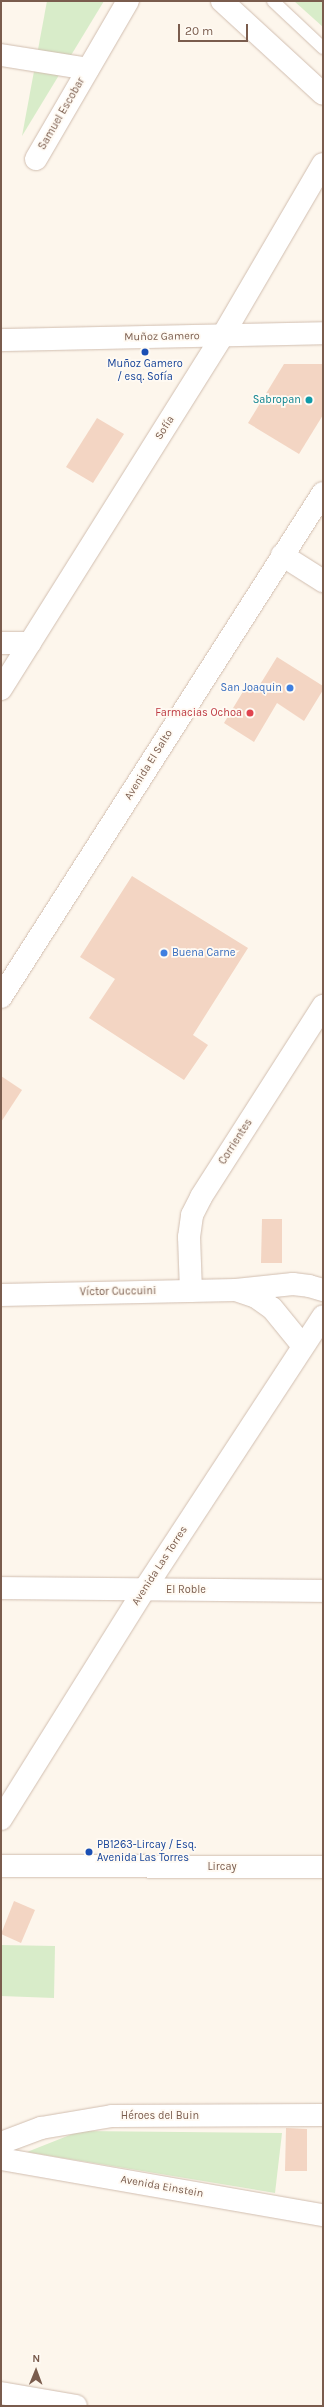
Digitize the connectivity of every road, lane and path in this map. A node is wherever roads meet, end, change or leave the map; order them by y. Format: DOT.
graph roads {
  1 [pos="128,1"];
  2 [pos="222,1"];
  3 [pos="273,1"];
  4 [pos="323,48"];
  5 [pos="1,55"];
  6 [pos="88,69"];
  7 [pos="323,94"];
  8 [pos="36,159"];
  9 [pos="323,164"];
  10 [pos="323,333"];
  11 [pos="222,335"];
  12 [pos="1,340"];
  13 [pos="323,493"];
  14 [pos="282,555"];
  15 [pos="323,581"];
  16 [pos="1,643"];
  17 [pos="30,643"];
  18 [pos="1,689"];
  19 [pos="1,997"];
  20 [pos="323,1006"];
  21 [pos="236,1290"];
  22 [pos="323,1290"];
  23 [pos="191,1291"];
  24 [pos="1,1294"];
  25 [pos="323,1316"];
  26 [pos="303,1346"];
  27 [pos="1,1588"];
  28 [pos="144,1590"];
  29 [pos="323,1591"];
  30 [pos="1,1819"];
  31 [pos="1,1866"];
  32 [pos="323,1868"];
  33 [pos="323,2115"];
  34 [pos="1,2143"];
  35 [pos="1,2159"];
  36 [pos="323,2215"];
  37 [pos="1,2392"];
  38 [pos="76,2406"];
  1 -- 6 [label="street, Samuel Escobar"];
  2 -- 7 [label="street"];
  3 -- 4 [label="lane"];
  5 -- 6 [label="street, Samuel Escobar"];
  6 -- 8 [label="street, Samuel Escobar"];
  9 -- 11 [label="street, Sofía"];
  10 -- 11 [label="street, Muñoz Gamero"];
  11 -- 12 [label="street, Muñoz Gamero"];
  11 -- 17 [label="street, Sofía"];
  13 -- 14 [label="street, Avenida El Salto"];
  14 -- 15 [label="street"];
  14 -- 19 [label="street, Avenida El Salto"];
  16 -- 17 [label="street"];
  17 -- 18 [label="street, Sofía"];
  20 -- 23 [label="street, Corrientes"];
  21 -- 22 [label="street, Víctor Cuccuini"];
  21 -- 23 [label="street, Víctor Cuccuini"];
  21 -- 26 [label="street, Víctor Cuccuini"];
  23 -- 24 [label="street, Víctor Cuccuini"];
  25 -- 26 [label="street, Avenida Las Torres"];
  26 -- 28 [label="street, Avenida Las Torres"];
  27 -- 28 [label="street, El Roble"];
  28 -- 29 [label="street, El Roble"];
  28 -- 30 [label="street, Avenida Las Torres"];
  31 -- 32 [label="street, Lircay"];
  33 -- 34 [label="street, Héroes del Buin"];
  35 -- 36 [label="street, Avenida Einstein"];
  37 -- 38 [label="street"];
}
